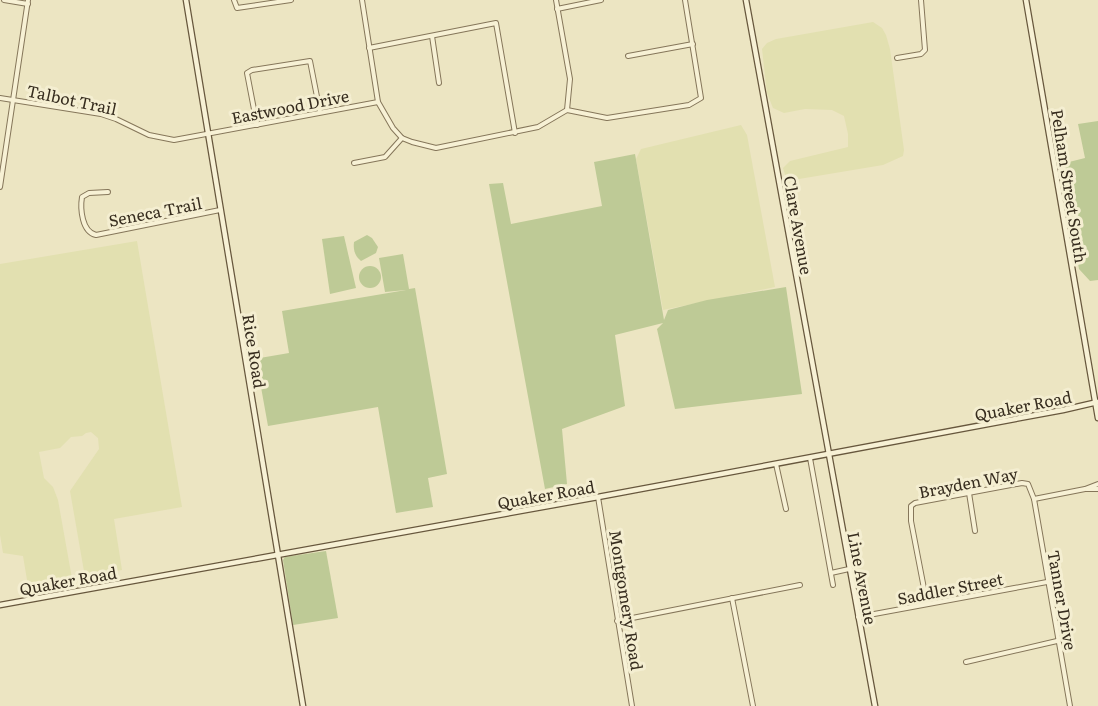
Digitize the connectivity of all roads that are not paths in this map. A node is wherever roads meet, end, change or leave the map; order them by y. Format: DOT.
graph roads {
  1 [pos="4,0"];
  2 [pos="186,0"];
  3 [pos="234,0"];
  4 [pos="291,0"];
  5 [pos="362,0"];
  6 [pos="556,0"];
  7 [pos="601,0"];
  8 [pos="685,0"];
  9 [pos="746,0"];
  10 [pos="921,0"];
  11 [pos="1026,0"];
  12 [pos="28,2"];
  13 [pos="557,9"];
  14 [pos="432,36"];
  15 [pos="693,44"];
  16 [pos="369,48"];
  17 [pos="628,56"];
  18 [pos="897,58"];
  19 [pos="439,83"];
  20 [pos="0,98"];
  21 [pos="13,100"];
  22 [pos="378,102"];
  23 [pos="567,110"];
  24 [pos="320,112"];
  25 [pos="258,125"];
  26 [pos="515,133"];
  27 [pos="207,134"];
  28 [pos="402,138"];
  29 [pos="354,163"];
  30 [pos="0,188"];
  31 [pos="108,192"];
  32 [pos="220,210"];
  33 [pos="1097,402"];
  34 [pos="1098,418"];
  35 [pos="828,454"];
  36 [pos="810,458"];
  37 [pos="776,464"];
  38 [pos="1098,484"];
  39 [pos="1085,489"];
  40 [pos="1098,489"];
  41 [pos="969,494"];
  42 [pos="598,497"];
  43 [pos="1034,499"];
  44 [pos="786,509"];
  45 [pos="975,531"];
  46 [pos="278,555"];
  47 [pos="849,569"];
  48 [pos="831,573"];
  49 [pos="1047,582"];
  50 [pos="800,585"];
  51 [pos="833,585"];
  52 [pos="732,598"];
  53 [pos="927,604"];
  54 [pos="0,605"];
  55 [pos="858,617"];
  56 [pos="617,621"];
  57 [pos="1057,641"];
  58 [pos="966,662"];
  59 [pos="303,706"];
  60 [pos="632,706"];
  61 [pos="753,706"];
  62 [pos="875,706"];
  63 [pos="1070,706"];
  1 -- 12 [label="street"];
  2 -- 27 [label="street, Rice Road"];
  3 -- 4 [label="street"];
  5 -- 16 [label="street"];
  6 -- 13 [label="street"];
  7 -- 13 [label="street"];
  8 -- 15 [label="street"];
  9 -- 35 [label="street, Clare Avenue"];
  10 -- 18 [label="street"];
  11 -- 33 [label="street, Pelham Street South"];
  12 -- 21 [label="street"];
  13 -- 23 [label="street"];
  14 -- 16 [label="street"];
  14 -- 19 [label="street"];
  14 -- 26 [label="street"];
  15 -- 17 [label="street"];
  15 -- 23 [label="street"];
  16 -- 22 [label="street"];
  20 -- 21 [label="street, Talbot Trail"];
  21 -- 27 [label="street, Talbot Trail"];
  21 -- 30 [label="street"];
  22 -- 24 [label="street, Eastwood Drive"];
  22 -- 28 [label="street"];
  23 -- 26 [label="street"];
  24 -- 25 [label="street, Eastwood Drive"];
  24 -- 25 [label="street"];
  25 -- 27 [label="street, Eastwood Drive"];
  26 -- 28 [label="street"];
  27 -- 32 [label="street, Rice Road"];
  28 -- 29 [label="street"];
  31 -- 32 [label="street, Seneca Trail"];
  32 -- 46 [label="street, Rice Road"];
  33 -- 34 [label="street, Pelham Street South"];
  33 -- 35 [label="street, Quaker Road"];
  35 -- 36 [label="street, Quaker Road"];
  35 -- 47 [label="street, Line Avenue"];
  36 -- 37 [label="street, Quaker Road"];
  36 -- 48 [label="street"];
  37 -- 42 [label="street, Quaker Road"];
  37 -- 44 [label="street"];
  38 -- 39 [label="street"];
  39 -- 40 [label="street"];
  39 -- 43 [label="street"];
  41 -- 43 [label="street, Brayden Way"];
  41 -- 45 [label="street"];
  41 -- 53 [label="street, Brayden Way"];
  42 -- 46 [label="street, Quaker Road"];
  42 -- 56 [label="street, Montgomery Road"];
  43 -- 49 [label="street, Tanner Drive"];
  46 -- 54 [label="street, Quaker Road"];
  46 -- 59 [label="street, Rice Road"];
  47 -- 48 [label="street"];
  47 -- 55 [label="street, Line Avenue"];
  48 -- 51 [label="street"];
  49 -- 53 [label="street, Saddler Street"];
  49 -- 57 [label="street, Tanner Drive"];
  50 -- 52 [label="street"];
  52 -- 56 [label="street"];
  52 -- 61 [label="street"];
  53 -- 55 [label="street, Saddler Street"];
  55 -- 62 [label="street, Line Avenue"];
  56 -- 60 [label="street, Montgomery Road"];
  57 -- 58 [label="street"];
  57 -- 63 [label="street, Tanner Drive"];
}
